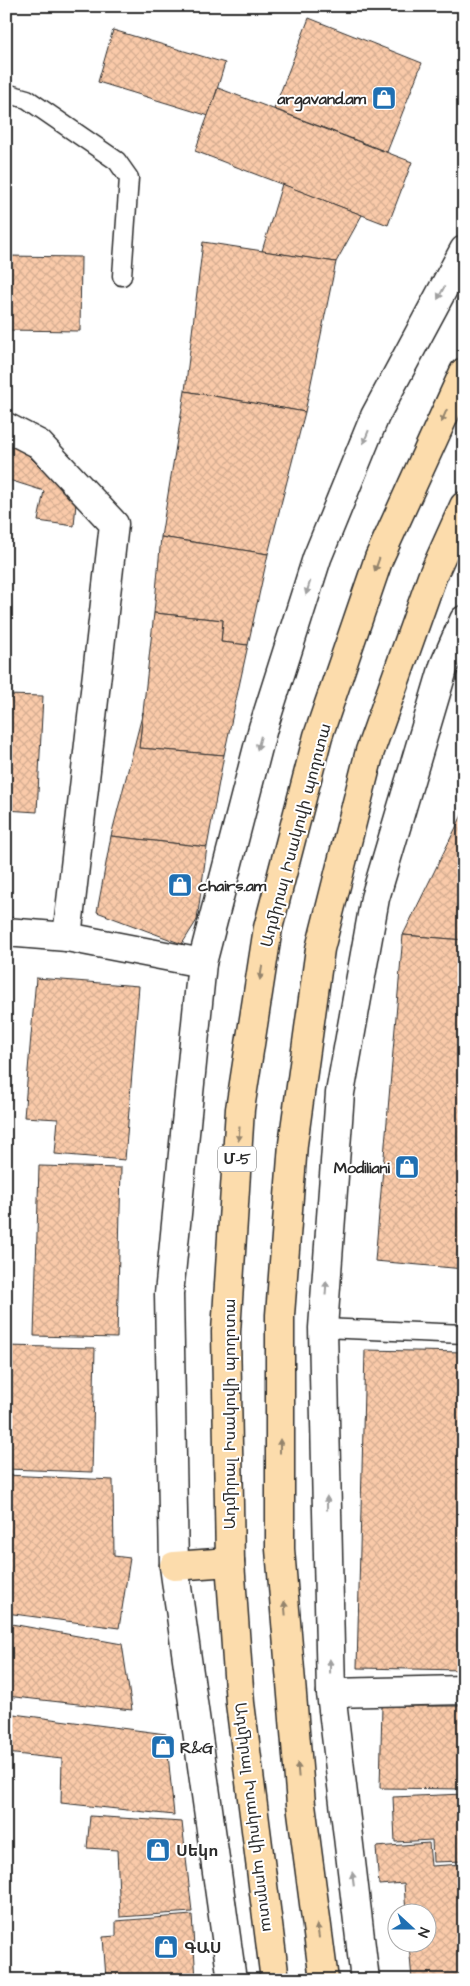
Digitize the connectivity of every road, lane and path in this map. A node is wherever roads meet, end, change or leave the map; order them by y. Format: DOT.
graph roads {
  1 [pos="6,94"];
  2 [pos="464,250"];
  3 [pos="122,276"];
  4 [pos="464,372"];
  5 [pos="6,427"];
  6 [pos="464,506"];
  7 [pos="464,620"];
  8 [pos="6,932"];
  9 [pos="67,937"];
  10 [pos="202,963"];
  11 [pos="323,1328"];
  12 [pos="464,1334"];
  13 [pos="230,1562"];
  14 [pos="174,1566"];
  15 [pos="464,1690"];
  16 [pos="331,1693"];
  17 [pos="232,1980"];
  18 [pos="275,1980"];
  19 [pos="324,1980"];
  20 [pos="365,1980"];
  1 -- 3 [label="lane"];
  2 -- 10 [label="street, one-way"];
  4 -- 13 [label="highway, Ադմիրալ Իսակովի պողոտա / Մ-5, one-way"];
  5 -- 9 [label="street"];
  19 -- 6 [label="highway, one-way"];
  11 -- 7 [label="street, one-way"];
  8 -- 9 [label="street"];
  9 -- 10 [label="street"];
  10 -- 14 [label="street"];
  11 -- 12 [label="lane"];
  16 -- 11 [label="street, one-way"];
  13 -- 14 [label="highway"];
  13 -- 18 [label="highway, Ադմիրալ Իսակովի պողոտա / Մ-5"];
  14 -- 17 [label="street"];
  15 -- 16 [label="street"];
  20 -- 16 [label="street, one-way"];
}
